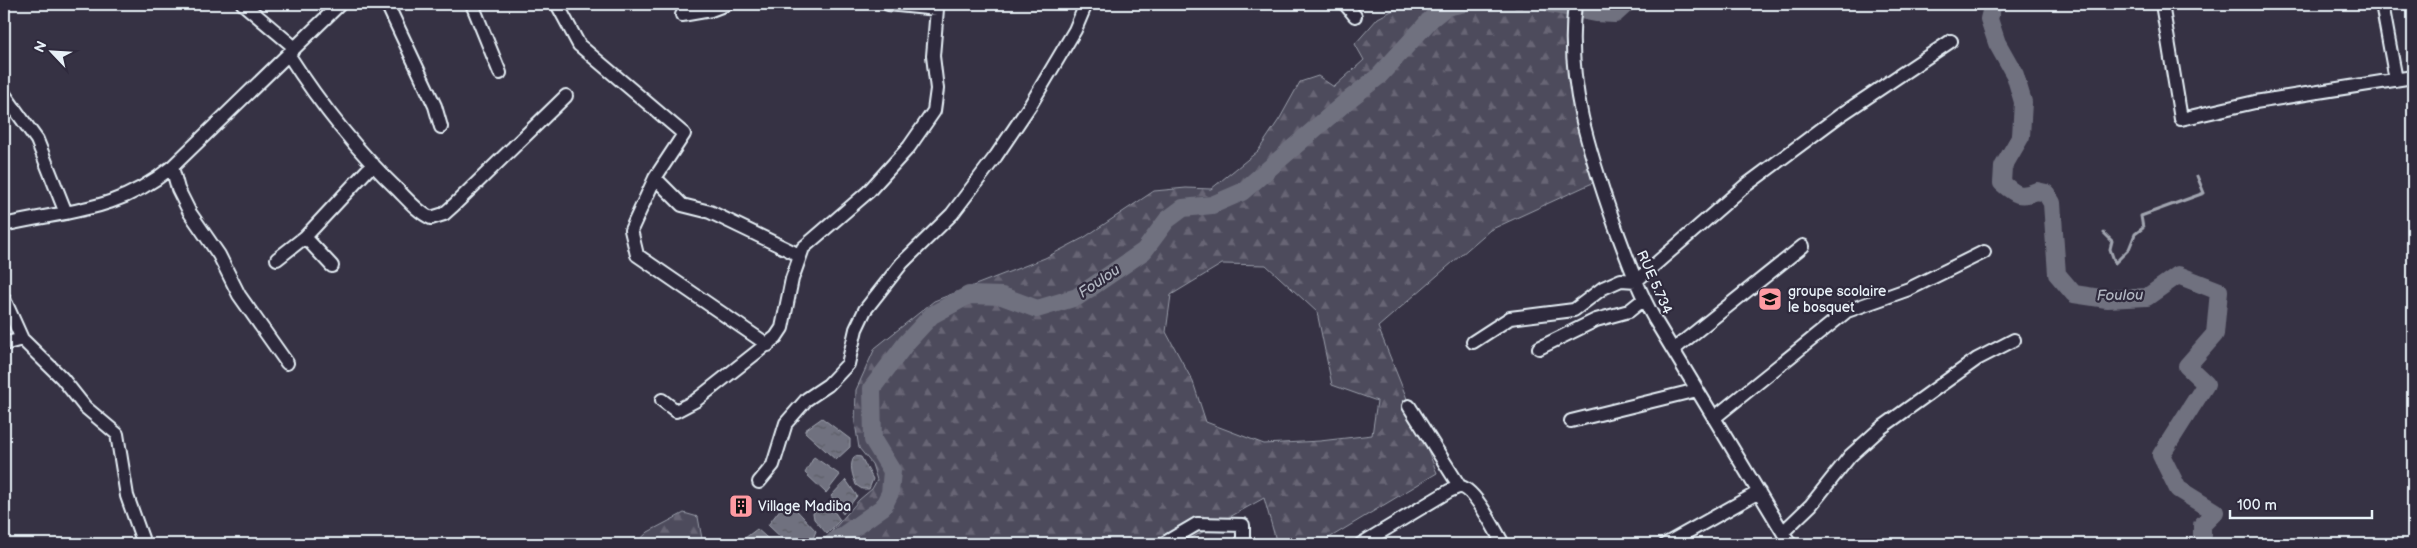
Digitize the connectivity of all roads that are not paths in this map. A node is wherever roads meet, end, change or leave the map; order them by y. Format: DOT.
graph roads {
  1 [pos="243,4"];
  2 [pos="340,4"];
  3 [pos="387,4"];
  4 [pos="472,4"];
  5 [pos="557,4"];
  6 [pos="727,4"];
  7 [pos="888,4"];
  8 [pos="1086,4"];
  9 [pos="1344,4"];
  10 [pos="1575,4"];
  11 [pos="2162,4"];
  12 [pos="2382,4"];
  13 [pos="682,16"];
  14 [pos="1355,16"];
  15 [pos="1951,41"];
  16 [pos="291,51"];
  17 [pos="500,73"];
  18 [pos="2413,77"];
  19 [pos="2396,80"];
  20 [pos="4,94"];
  21 [pos="566,96"];
  22 [pos="441,127"];
  23 [pos="373,164"];
  24 [pos="172,167"];
  25 [pos="655,178"];
  26 [pos="66,213"];
  27 [pos="4,225"];
  28 [pos="305,237"];
  29 [pos="1803,246"];
  30 [pos="1984,252"];
  31 [pos="799,255"];
  32 [pos="277,259"];
  33 [pos="332,266"];
  34 [pos="1636,281"];
  35 [pos="4,299"];
  36 [pos="1644,299"];
  37 [pos="22,339"];
  38 [pos="2014,340"];
  39 [pos="1473,342"];
  40 [pos="4,344"];
  41 [pos="768,344"];
  42 [pos="1539,348"];
  43 [pos="1673,350"];
  44 [pos="287,363"];
  45 [pos="1697,390"];
  46 [pos="662,400"];
  47 [pos="1409,406"];
  48 [pos="1714,418"];
  49 [pos="1571,421"];
  50 [pos="759,482"];
  51 [pos="1460,487"];
  52 [pos="1759,492"];
  53 [pos="1783,532"];
  54 [pos="144,544"];
  55 [pos="1163,544"];
  56 [pos="1243,544"];
  57 [pos="1361,544"];
  58 [pos="1503,544"];
  59 [pos="1666,544"];
  60 [pos="1790,544"];
  1 -- 16 [label="street"];
  2 -- 16 [label="street"];
  3 -- 22 [label="street"];
  4 -- 17 [label="street"];
  5 -- 25 [label="street"];
  6 -- 13 [label="street"];
  7 -- 31 [label="street"];
  8 -- 50 [label="street"];
  9 -- 14 [label="street"];
  10 -- 34 [label="street, RUE 5.734"];
  11 -- 19 [label="street"];
  12 -- 19 [label="street"];
  15 -- 34 [label="street"];
  16 -- 23 [label="street"];
  16 -- 24 [label="street"];
  18 -- 19 [label="street"];
  20 -- 26 [label="street"];
  21 -- 23 [label="street"];
  23 -- 28 [label="street"];
  24 -- 26 [label="street"];
  24 -- 44 [label="street"];
  25 -- 31 [label="street"];
  25 -- 41 [label="street"];
  26 -- 27 [label="street"];
  28 -- 32 [label="street"];
  28 -- 33 [label="street"];
  29 -- 43 [label="street"];
  30 -- 48 [label="street"];
  31 -- 41 [label="street"];
  34 -- 36 [label="street, RUE 5.734"];
  34 -- 39 [label="street"];
  35 -- 37 [label="street"];
  36 -- 42 [label="street"];
  36 -- 43 [label="street, RUE 5.734"];
  37 -- 40 [label="street"];
  37 -- 54 [label="street"];
  38 -- 53 [label="street"];
  41 -- 46 [label="street"];
  43 -- 45 [label="street, RUE 5.734"];
  45 -- 48 [label="street, RUE 5.734"];
  45 -- 49 [label="street"];
  47 -- 51 [label="street"];
  48 -- 52 [label="street, RUE 5.734"];
  51 -- 57 [label="street"];
  51 -- 58 [label="street"];
  52 -- 53 [label="street, RUE 5.734"];
  52 -- 59 [label="street"];
  53 -- 60 [label="street, RUE 5.734"];
  55 -- 56 [label="street"];
}
